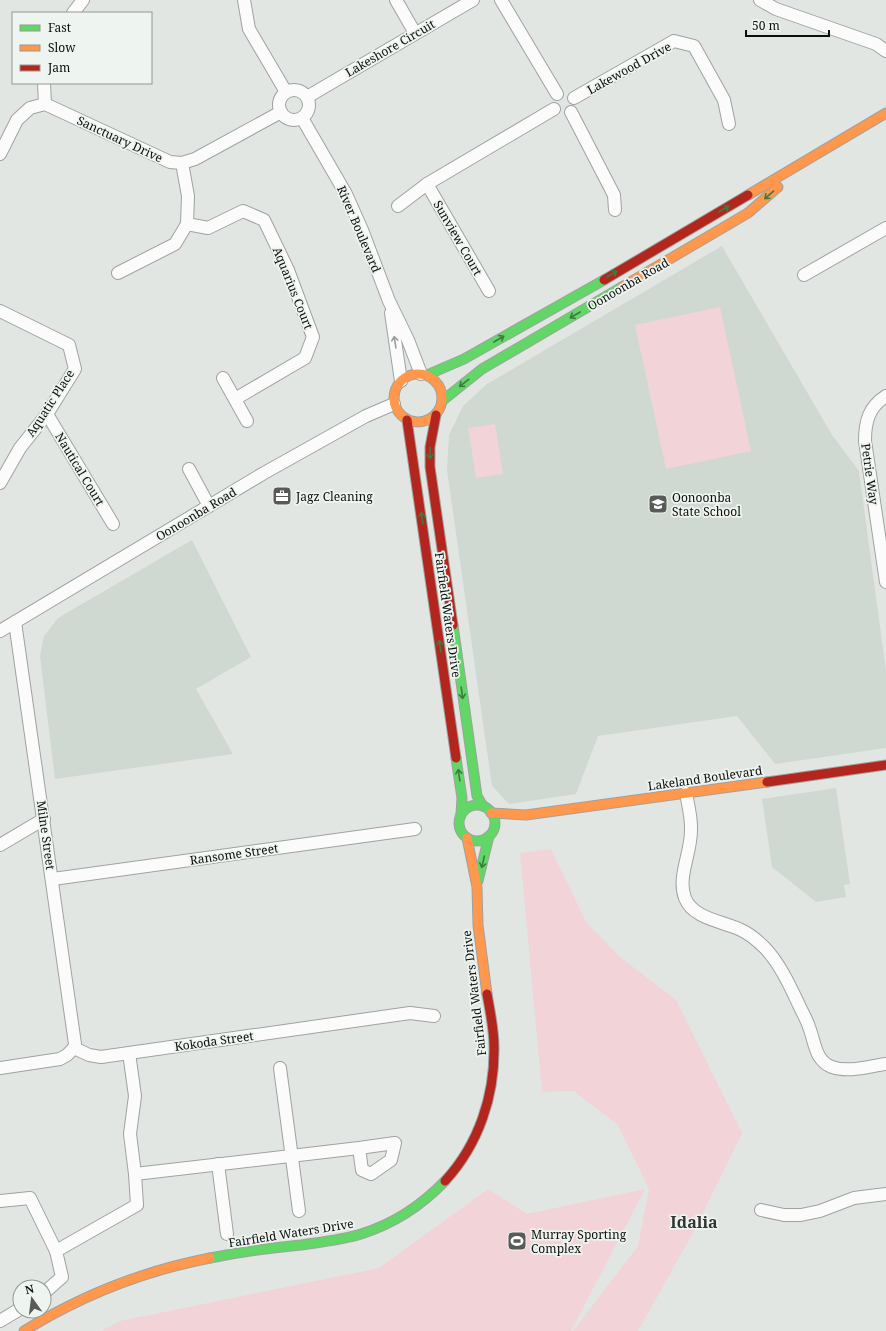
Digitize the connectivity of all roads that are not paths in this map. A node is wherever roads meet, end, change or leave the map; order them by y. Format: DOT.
graph roads {
  1 [pos="84,0"];
  2 [pos="244,0"];
  3 [pos="396,0"];
  4 [pos="473,0"];
  5 [pos="501,0"];
  6 [pos="760,0"];
  7 [pos="75,12"];
  8 [pos="415,34"];
  9 [pos="886,51"];
  10 [pos="44,84"];
  11 [pos="286,92"];
  12 [pos="557,94"];
  13 [pos="307,97"];
  14 [pos="574,98"];
  15 [pos="45,104"];
  16 [pos="554,109"];
  17 [pos="281,112"];
  18 [pos="571,112"];
  19 [pos="886,113"];
  20 [pos="886,117"];
  21 [pos="302,118"];
  22 [pos="729,124"];
  23 [pos="862,129"];
  24 [pos="0,154"];
  25 [pos="808,160"];
  26 [pos="182,163"];
  27 [pos="427,184"];
  28 [pos="398,206"];
  29 [pos="615,210"];
  30 [pos="187,224"];
  31 [pos="886,228"];
  32 [pos="118,273"];
  33 [pos="804,276"];
  34 [pos="489,291"];
  35 [pos="389,301"];
  36 [pos="0,311"];
  37 [pos="424,374"];
  38 [pos="223,378"];
  39 [pos="401,381"];
  40 [pos="886,396"];
  41 [pos="235,399"];
  42 [pos="442,401"];
  43 [pos="394,404"];
  44 [pos="47,414"];
  45 [pos="436,415"];
  46 [pos="407,420"];
  47 [pos="247,421"];
  48 [pos="189,469"];
  49 [pos="0,483"];
  50 [pos="209,506"];
  51 [pos="113,524"];
  52 [pos="886,582"];
  53 [pos="16,622"];
  54 [pos="0,631"];
  55 [pos="886,765"];
  56 [pos="686,793"];
  57 [pos="484,806"];
  58 [pos="491,813"];
  59 [pos="461,814"];
  60 [pos="526,815"];
  61 [pos="44,820"];
  62 [pos="415,829"];
  63 [pos="491,833"];
  64 [pos="467,838"];
  65 [pos="0,845"];
  66 [pos="53,879"];
  67 [pos="477,888"];
  68 [pos="434,1016"];
  69 [pos="74,1048"];
  70 [pos="129,1053"];
  71 [pos="886,1064"];
  72 [pos="0,1068"];
  73 [pos="280,1068"];
  74 [pos="359,1148"];
  75 [pos="291,1155"];
  76 [pos="218,1164"];
  77 [pos="135,1174"];
  78 [pos="886,1194"];
  79 [pos="0,1201"];
  80 [pos="761,1210"];
  81 [pos="299,1211"];
  82 [pos="227,1234"];
  83 [pos="56,1251"];
  84 [pos="52,1286"];
  85 [pos="12,1314"];
  86 [pos="0,1321"];
  87 [pos="24,1331"];
  1 -- 7 [label="street"];
  2 -- 11 [label="street"];
  3 -- 8 [label="street"];
  4 -- 8 [label="street, Lakeshore Circuit"];
  5 -- 12 [label="street"];
  6 -- 9 [label="street"];
  8 -- 13 [label="street, Lakeshore Circuit"];
  10 -- 15 [label="street"];
  11 -- 13 [label="street"];
  11 -- 17 [label="street"];
  12 -- 14 [label="street"];
  12 -- 16 [label="street"];
  13 -- 21 [label="street"];
  14 -- 18 [label="street"];
  14 -- 22 [label="street, Lakewood Drive"];
  15 -- 24 [label="street"];
  15 -- 26 [label="street, Sanctuary Drive"];
  16 -- 18 [label="street"];
  16 -- 27 [label="street"];
  17 -- 21 [label="street"];
  17 -- 26 [label="street"];
  18 -- 29 [label="street"];
  19 -- 23 [label="street, Oonoonba Road"];
  20 -- 23 [label="street, Oonoonba Road"];
  21 -- 35 [label="street, River Boulevard"];
  23 -- 25 [label="street, Oonoonba Road"];
  37 -- 25 [label="street, Oonoonba Road, one-way"];
  25 -- 42 [label="street, Oonoonba Road, one-way"];
  26 -- 30 [label="street"];
  27 -- 28 [label="street"];
  27 -- 34 [label="street, Sunview Court"];
  30 -- 32 [label="street"];
  30 -- 41 [label="street, Aquarius Court"];
  31 -- 33 [label="street"];
  35 -- 37 [label="street, River Boulevard"];
  39 -- 35 [label="street, River Boulevard, one-way"];
  36 -- 44 [label="street, Aquatic Place"];
  37 -- 39 [label="street"];
  37 -- 42 [label="street"];
  38 -- 41 [label="street"];
  39 -- 43 [label="street"];
  40 -- 52 [label="street, Petrie Way"];
  41 -- 47 [label="street"];
  42 -- 45 [label="street"];
  43 -- 46 [label="street"];
  43 -- 50 [label="street, Oonoonba Road"];
  44 -- 49 [label="street, Aquatic Place"];
  44 -- 51 [label="street, Nautical Court"];
  45 -- 46 [label="street"];
  45 -- 57 [label="street, Fairfield Waters Drive, one-way"];
  59 -- 46 [label="street, Fairfield Waters Drive, one-way"];
  48 -- 50 [label="street"];
  50 -- 53 [label="street, Oonoonba Road"];
  53 -- 54 [label="street, Oonoonba Road"];
  53 -- 61 [label="street, Milne Street"];
  55 -- 56 [label="street, Lakeland Boulevard"];
  56 -- 60 [label="street, Lakeland Boulevard"];
  56 -- 71 [label="street"];
  57 -- 58 [label="street"];
  57 -- 59 [label="street"];
  58 -- 60 [label="street, Lakeland Boulevard"];
  58 -- 63 [label="street"];
  59 -- 64 [label="street"];
  60 -- 63 [label="street, Lakeland Boulevard"];
  61 -- 65 [label="street"];
  61 -- 66 [label="street, Milne Street"];
  62 -- 66 [label="street, Ransome Street"];
  63 -- 64 [label="street"];
  63 -- 67 [label="street, Fairfield Waters Drive, one-way"];
  64 -- 67 [label="street, Fairfield Waters Drive"];
  66 -- 69 [label="street, Milne Street"];
  67 -- 87 [label="street, Fairfield Waters Drive"];
  68 -- 70 [label="street, Kokoda Street"];
  69 -- 70 [label="street, Kokoda Street"];
  69 -- 72 [label="street"];
  70 -- 77 [label="street"];
  73 -- 75 [label="street"];
  74 -- 75 [label="street"];
  75 -- 76 [label="street"];
  75 -- 81 [label="street"];
  76 -- 77 [label="street"];
  76 -- 82 [label="street"];
  77 -- 83 [label="street"];
  78 -- 80 [label="street"];
  79 -- 83 [label="street"];
  83 -- 84 [label="street"];
  85 -- 86 [label="street"];
}
